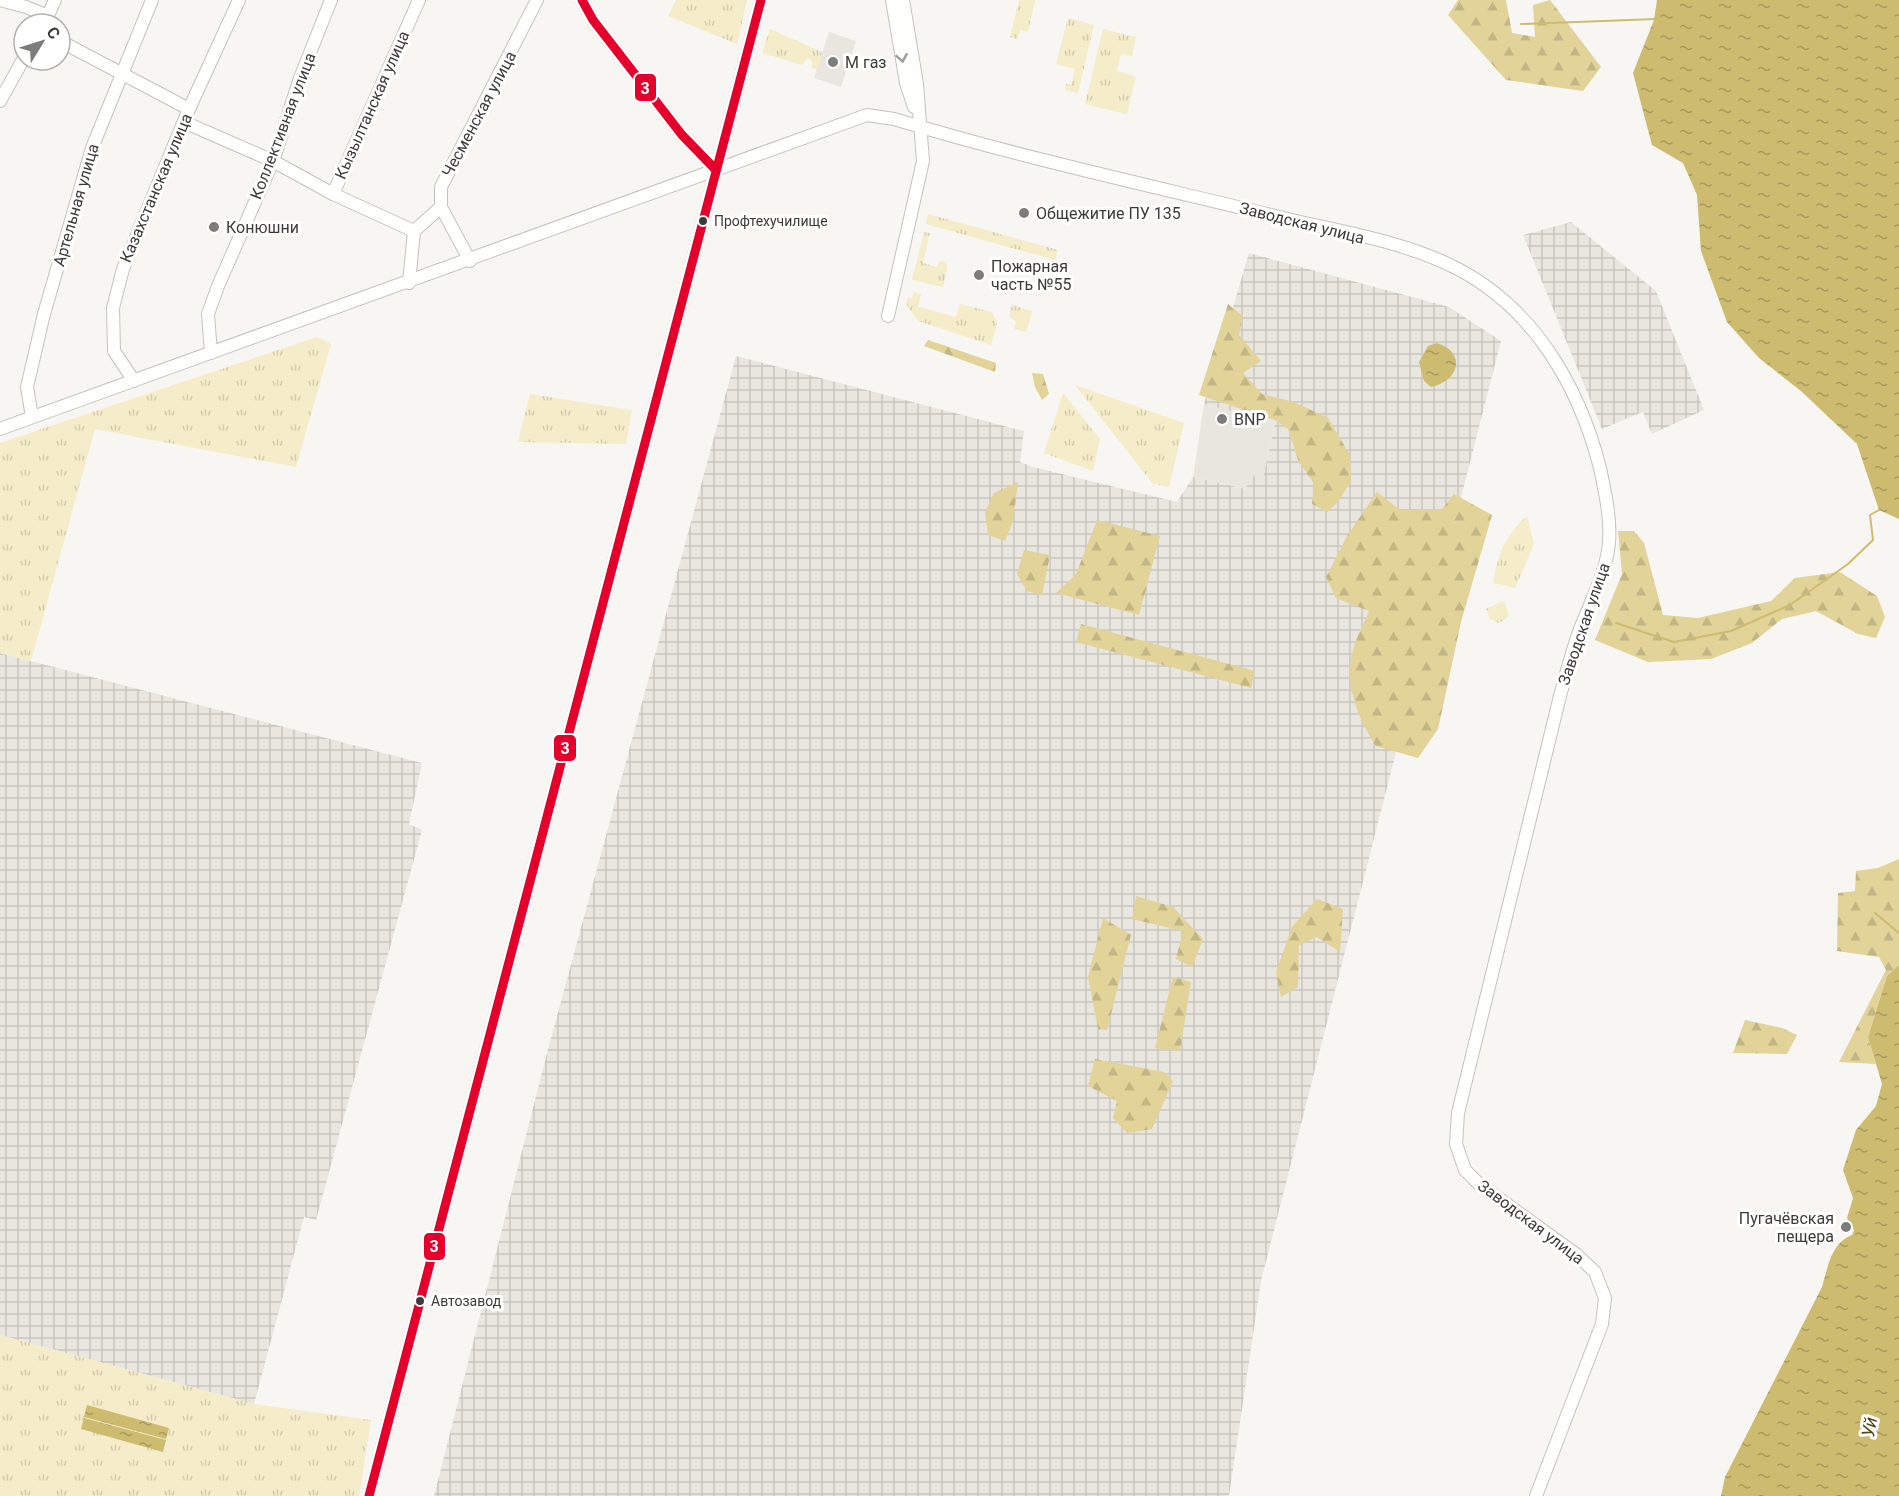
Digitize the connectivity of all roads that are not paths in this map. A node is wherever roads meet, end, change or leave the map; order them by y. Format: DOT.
graph roads {
  1 [pos="0,0"];
  2 [pos="152,0"];
  3 [pos="239,0"];
  4 [pos="332,0"];
  5 [pos="419,0"];
  6 [pos="537,0"];
  7 [pos="582,0"];
  8 [pos="761,0"];
  9 [pos="892,0"];
  10 [pos="903,0"];
  11 [pos="28,12"];
  12 [pos="72,48"];
  13 [pos="16,72"];
  14 [pos="123,76"];
  15 [pos="0,101"];
  16 [pos="189,109"];
  17 [pos="184,122"];
  18 [pos="921,128"];
  19 [pos="273,161"];
  20 [pos="716,170"];
  21 [pos="333,194"];
  22 [pos="441,207"];
  23 [pos="414,231"];
  24 [pos="470,261"];
  25 [pos="409,283"];
  26 [pos="888,316"];
  27 [pos="211,353"];
  28 [pos="134,381"];
  29 [pos="32,417"];
  30 [pos="0,429"];
  31 [pos="369,1496"];
  32 [pos="1536,1496"];
  1 -- 11 [label="street"];
  2 -- 14 [label="street, Артельная улица"];
  3 -- 16 [label="street, Казахстанская улица"];
  4 -- 19 [label="street, Коллективная улица"];
  5 -- 21 [label="street, Кызылтанская улица"];
  6 -- 22 [label="street, Чесменская улица"];
  7 -- 20 [label="street"];
  8 -- 20 [label="street"];
  9 -- 18 [label="street, one-way"];
  10 -- 18 [label="street"];
  12 -- 14 [label="street"];
  13 -- 15 [label="street"];
  14 -- 16 [label="street"];
  14 -- 29 [label="street, Артельная улица"];
  16 -- 17 [label="street, Казахстанская улица"];
  17 -- 19 [label="street"];
  17 -- 28 [label="street, Казахстанская улица"];
  18 -- 20 [label="street, Заводская улица"];
  18 -- 26 [label="street"];
  18 -- 32 [label="street, Заводская улица"];
  19 -- 21 [label="street"];
  19 -- 27 [label="street, Коллективная улица"];
  20 -- 24 [label="street, Заводская улица"];
  20 -- 31 [label="street"];
  21 -- 23 [label="street, Кызылтанская улица"];
  22 -- 23 [label="street"];
  22 -- 24 [label="street"];
  23 -- 25 [label="street"];
  24 -- 25 [label="street, Заводская улица"];
  25 -- 27 [label="street, Заводская улица"];
  27 -- 28 [label="street, Заводская улица"];
  28 -- 29 [label="street, Заводская улица"];
  29 -- 30 [label="street, Заводская улица"];
}
